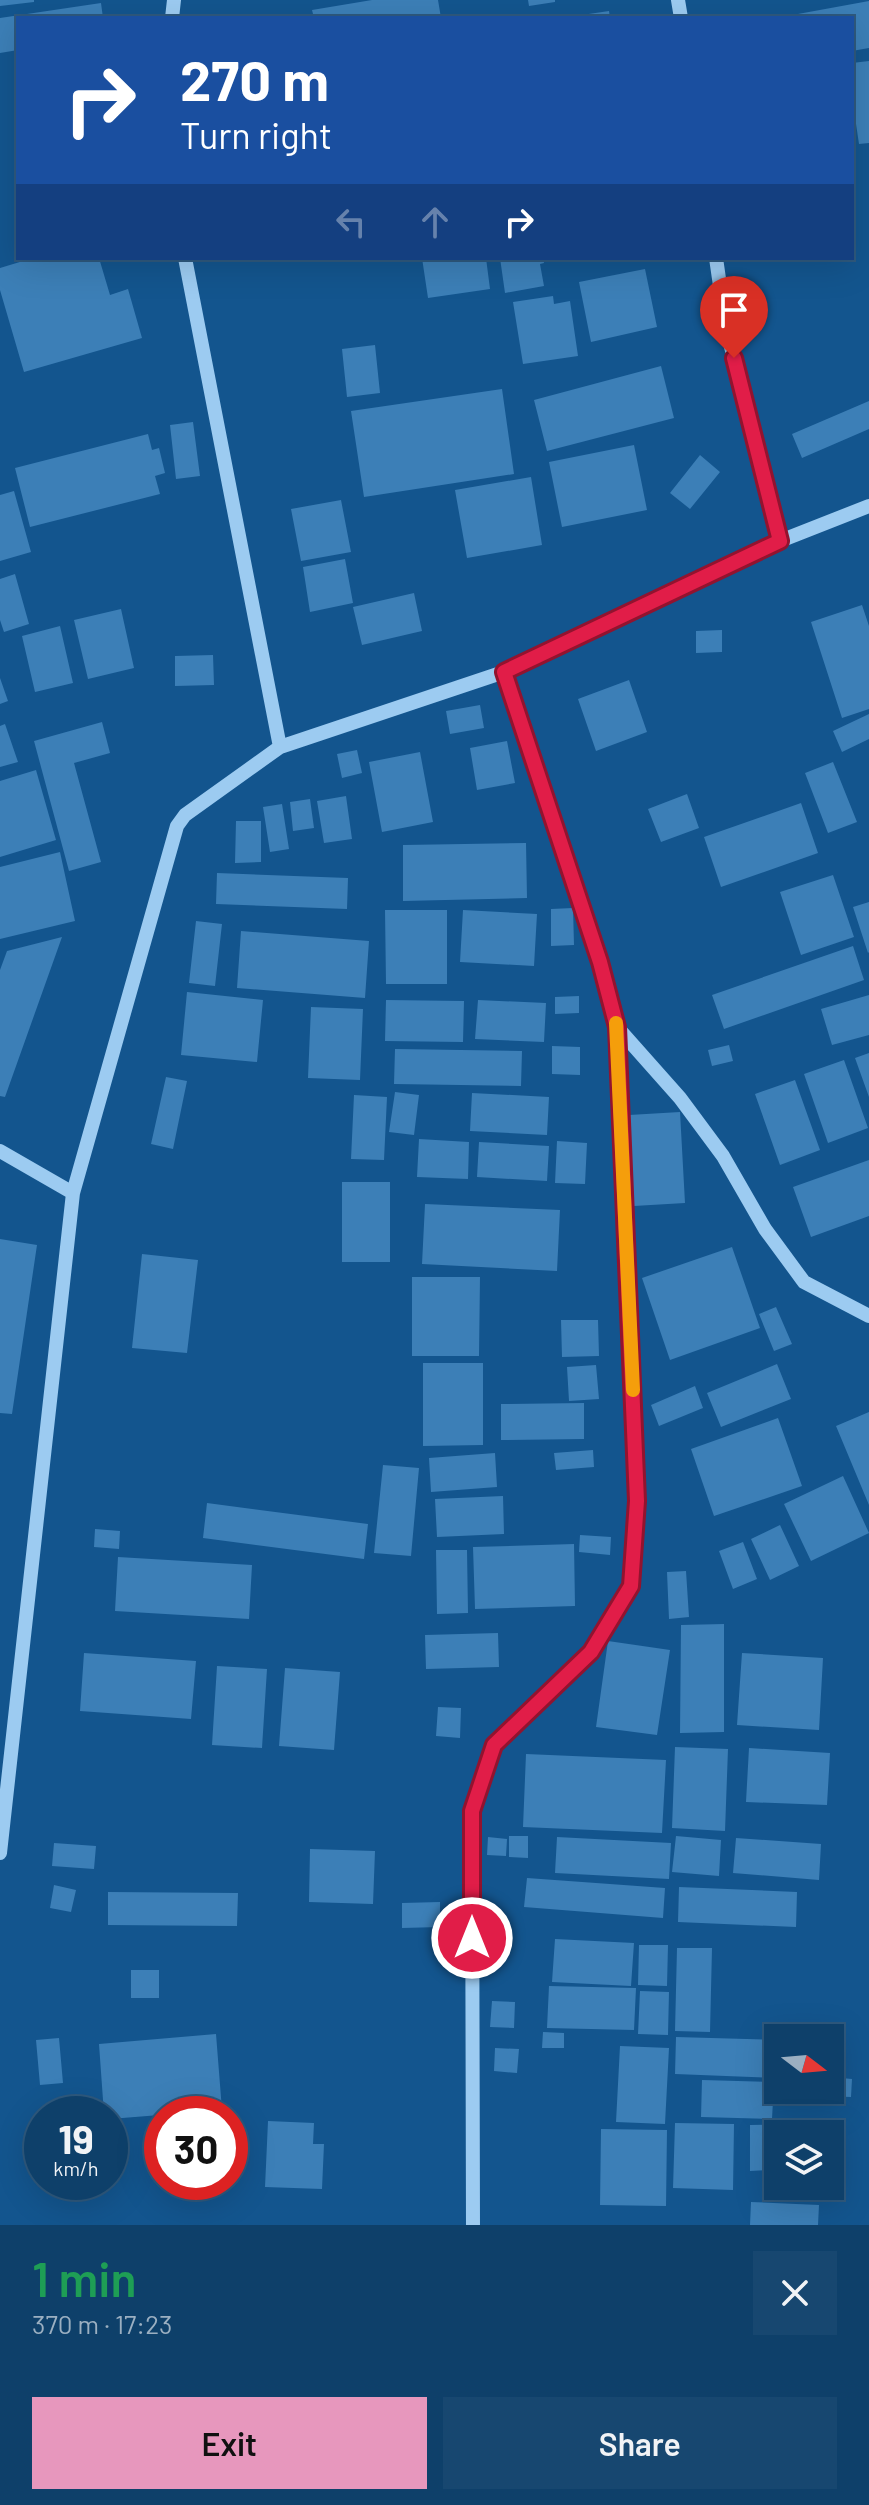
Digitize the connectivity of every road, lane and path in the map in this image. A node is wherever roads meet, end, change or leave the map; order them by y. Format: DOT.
graph roads {
  1 [pos="185,260"];
  2 [pos="716,260"];
  3 [pos="869,506"];
  4 [pos="780,541"];
  5 [pos="504,672"];
  6 [pos="280,747"];
  7 [pos="617,1027"];
  8 [pos="0,1151"];
  9 [pos="73,1193"];
  10 [pos="869,1316"];
  11 [pos="0,1853"];
  12 [pos="473,2225"];
  1 -- 6 [label="street"];
  2 -- 4 [label="street"];
  3 -- 4 [label="street"];
  4 -- 5 [label="street"];
  5 -- 6 [label="street"];
  5 -- 7 [label="street"];
  6 -- 9 [label="street"];
  7 -- 10 [label="street"];
  7 -- 12 [label="street"];
  8 -- 9 [label="street"];
  9 -- 11 [label="street"];
}
